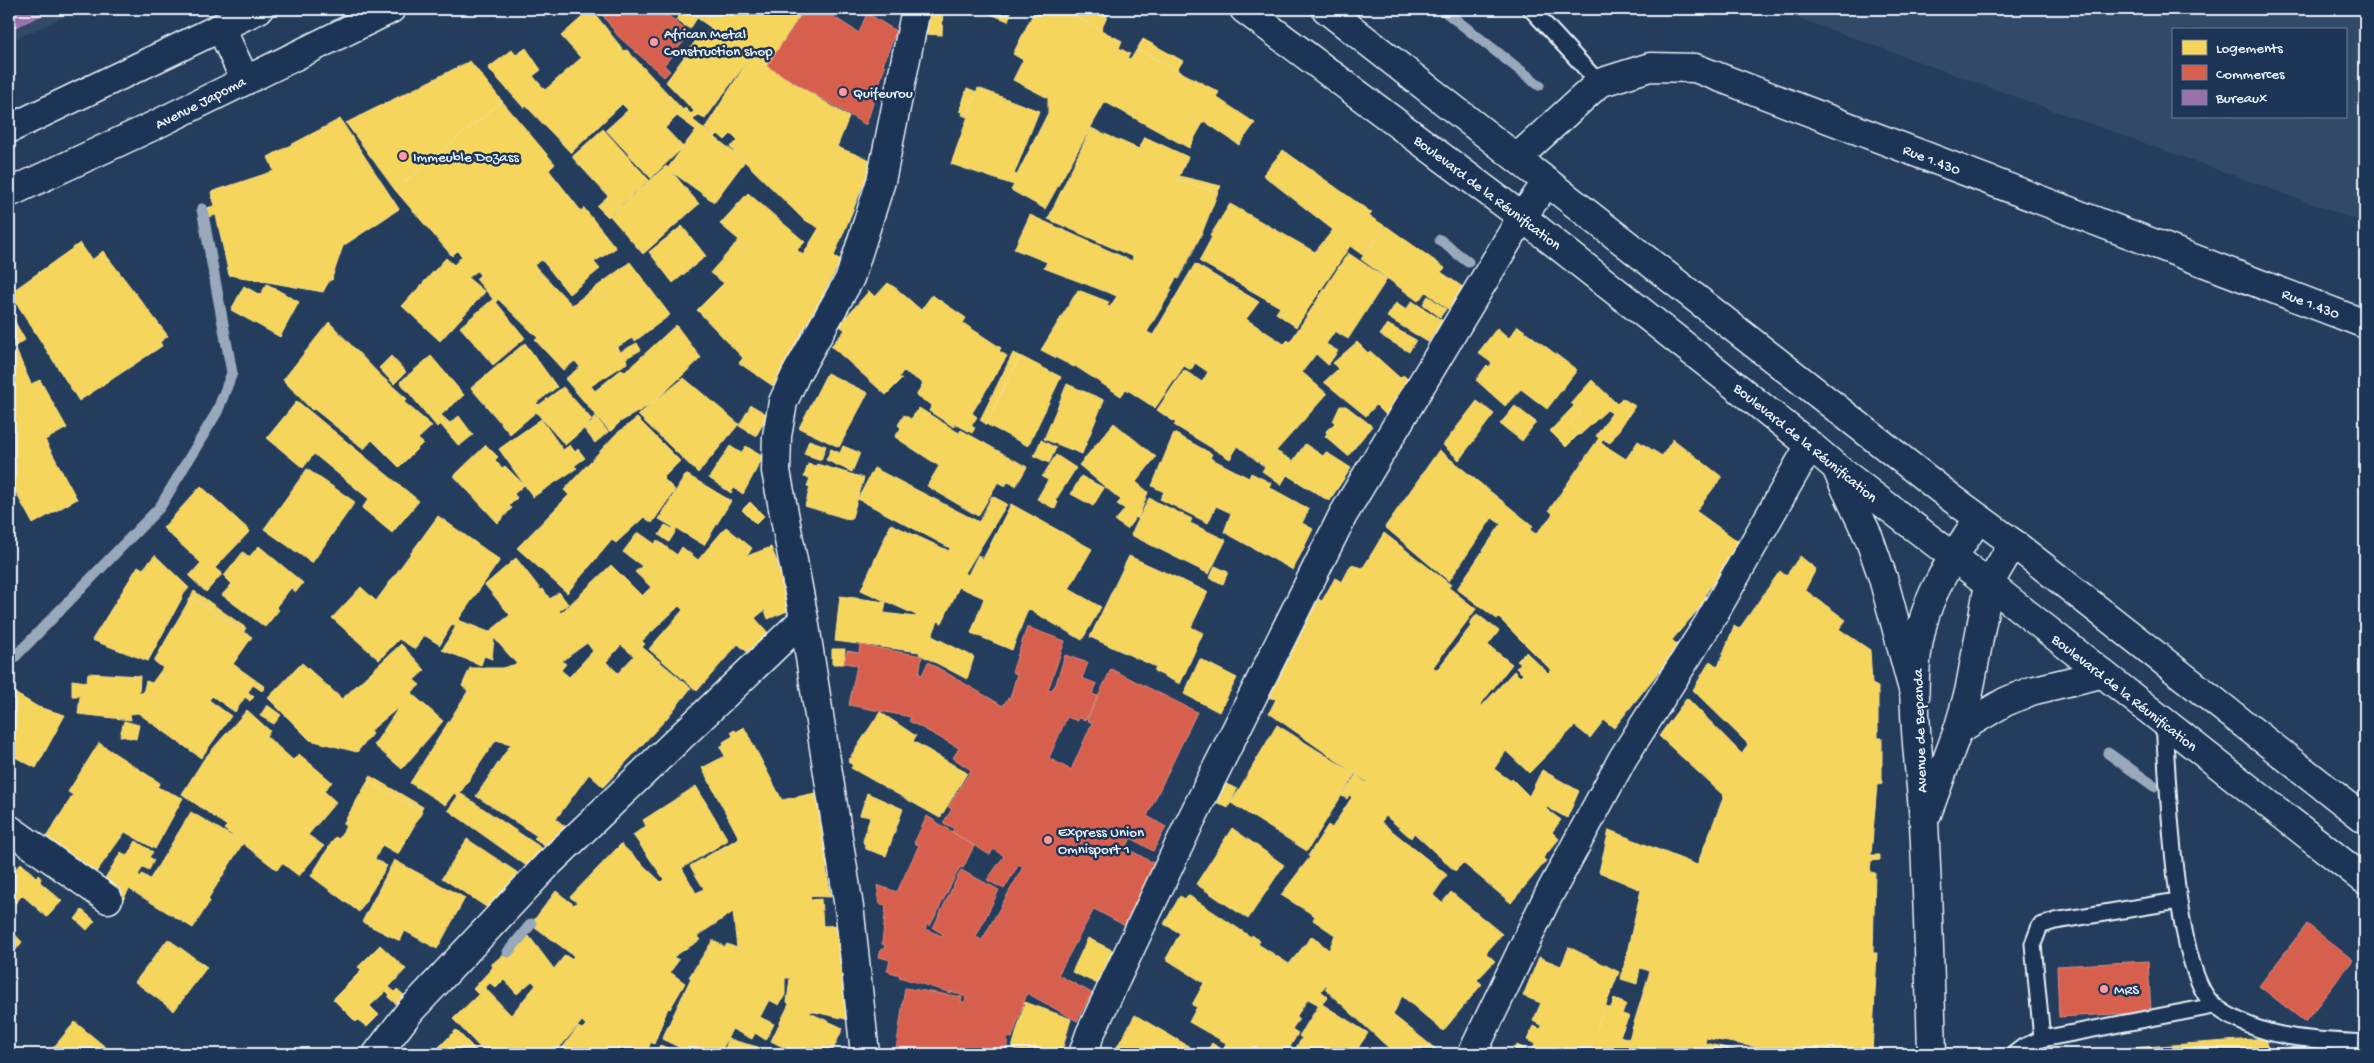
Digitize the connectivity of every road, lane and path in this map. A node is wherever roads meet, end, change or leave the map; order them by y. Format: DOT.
graph roads {
  1 [pos="259,9"];
  2 [pos="391,9"];
  3 [pos="916,9"];
  4 [pos="1244,9"];
  5 [pos="1326,9"];
  6 [pos="1531,9"];
  7 [pos="221,28"];
  8 [pos="245,80"];
  9 [pos="1598,83"];
  10 [pos="9,129"];
  11 [pos="1517,158"];
  12 [pos="1547,182"];
  13 [pos="9,193"];
  14 [pos="1522,217"];
  15 [pos="2365,324"];
  16 [pos="1810,445"];
  17 [pos="1837,468"];
  18 [pos="1978,519"];
  19 [pos="2013,543"];
  20 [pos="1953,558"];
  21 [pos="1989,584"];
  22 [pos="804,619"];
  23 [pos="2101,674"];
  24 [pos="1915,697"];
  25 [pos="2164,723"];
  26 [pos="1958,730"];
  27 [pos="2365,818"];
  28 [pos="1924,822"];
  29 [pos="9,829"];
  30 [pos="2365,880"];
  31 [pos="108,900"];
  32 [pos="2178,902"];
  33 [pos="2214,1006"];
  34 [pos="2042,1039"];
  35 [pos="2365,1044"];
  36 [pos="377,1054"];
  37 [pos="865,1054"];
  38 [pos="1083,1054"];
  39 [pos="1472,1054"];
  40 [pos="1932,1054"];
  41 [pos="2014,1054"];
  1 -- 7 [label="main road"];
  2 -- 8 [label="main road, Avenue Japoma"];
  3 -- 22 [label="main road"];
  4 -- 14 [label="main road, Boulevard de la Réunification"];
  5 -- 11 [label="main road"];
  6 -- 9 [label="lane"];
  7 -- 8 [label="main road"];
  7 -- 10 [label="main road"];
  8 -- 13 [label="main road, Avenue Japoma"];
  9 -- 11 [label="main road, Rue 1.430"];
  9 -- 15 [label="main road, Rue 1.430"];
  11 -- 12 [label="main road"];
  12 -- 14 [label="main road"];
  12 -- 18 [label="main road"];
  14 -- 16 [label="main road, Boulevard de la Réunification"];
  14 -- 38 [label="main road"];
  16 -- 17 [label="main road, Boulevard de la Réunification"];
  16 -- 39 [label="main road"];
  17 -- 20 [label="main road, Boulevard de la Réunification"];
  17 -- 24 [label="main road"];
  18 -- 19 [label="main road"];
  18 -- 20 [label="main road, Avenue de Bepanda"];
  19 -- 21 [label="main road"];
  19 -- 27 [label="main road"];
  20 -- 21 [label="main road, Boulevard de la Réunification"];
  20 -- 24 [label="main road, Avenue de Bepanda"];
  21 -- 23 [label="main road, Boulevard de la Réunification"];
  21 -- 26 [label="main road, Avenue de Bepanda"];
  22 -- 36 [label="main road"];
  22 -- 37 [label="main road"];
  23 -- 25 [label="main road, Boulevard de la Réunification"];
  23 -- 26 [label="main road"];
  24 -- 28 [label="main road, Avenue de Bepanda"];
  25 -- 30 [label="main road, Boulevard de la Réunification"];
  25 -- 32 [label="lane"];
  26 -- 28 [label="main road, Avenue de Bepanda"];
  28 -- 40 [label="main road, Avenue de Bepanda"];
  29 -- 31 [label="main road"];
  32 -- 33 [label="lane"];
  32 -- 34 [label="lane"];
  33 -- 34 [label="lane"];
  33 -- 35 [label="lane"];
  34 -- 41 [label="lane"];
}
